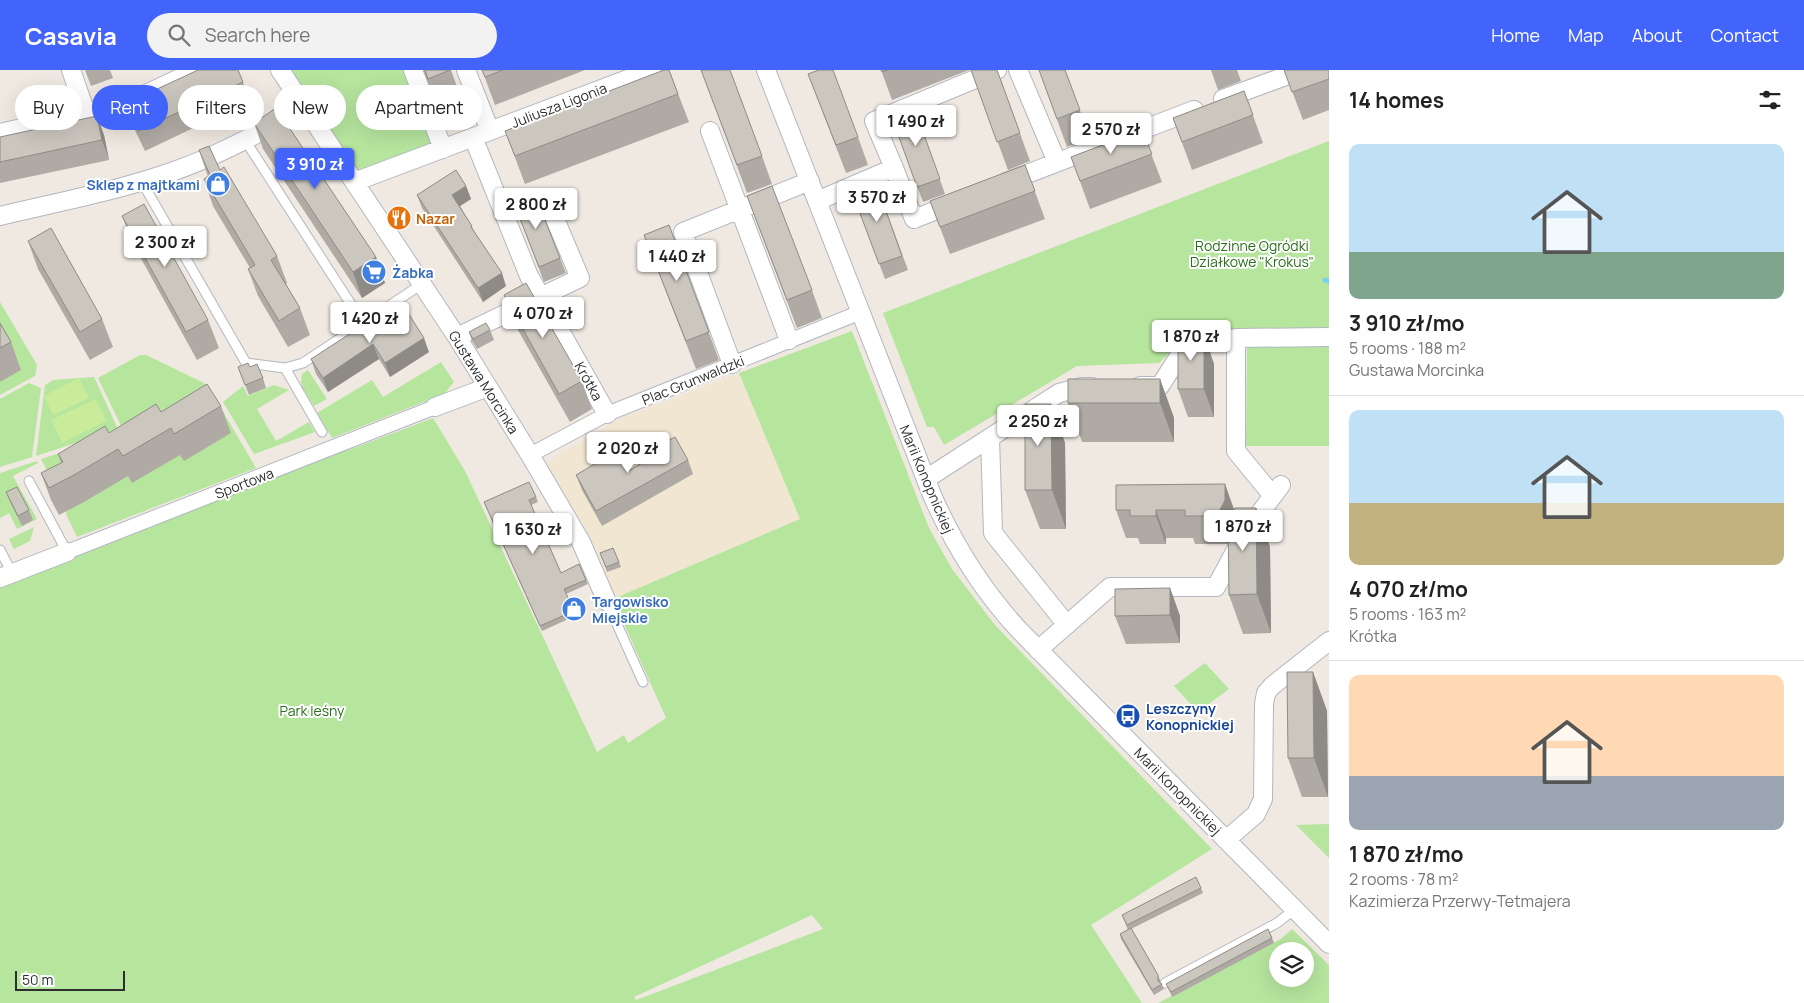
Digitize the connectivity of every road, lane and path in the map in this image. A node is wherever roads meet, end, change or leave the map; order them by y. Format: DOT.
graph roads {
  1 [pos="71,70"];
  2 [pos="197,70"];
  3 [pos="280,70"];
  4 [pos="413,70"];
  5 [pos="467,70"];
  6 [pos="652,70"];
  7 [pos="766,70"];
  8 [pos="997,70"];
  9 [pos="1018,70"];
  10 [pos="1302,70"];
  11 [pos="1268,76"];
  12 [pos="290,85"];
  13 [pos="86,113"];
  14 [pos="274,125"];
  15 [pos="320,130"];
  16 [pos="710,131"];
  17 [pos="0,132"];
  18 [pos="482,134"];
  19 [pos="245,140"];
  20 [pos="443,149"];
  21 [pos="1057,162"];
  22 [pos="894,168"];
  23 [pos="810,181"];
  24 [pos="142,182"];
  25 [pos="354,182"];
  26 [pos="994,187"];
  27 [pos="976,194"];
  28 [pos="818,201"];
  29 [pos="550,207"];
  30 [pos="740,209"];
  31 [pos="0,216"];
  32 [pos="422,284"];
  33 [pos="541,296"];
  34 [pos="861,312"];
  35 [pos="363,322"];
  36 [pos="1329,336"];
  37 [pos="457,338"];
  38 [pos="1236,338"];
  39 [pos="789,340"];
  40 [pos="732,364"];
  41 [pos="285,368"];
  42 [pos="488,387"];
  43 [pos="435,408"];
  44 [pos="608,414"];
  45 [pos="322,432"];
  46 [pos="990,438"];
  47 [pos="530,455"];
  48 [pos="926,479"];
  49 [pos="29,481"];
  50 [pos="0,550"];
  51 [pos="67,552"];
  52 [pos="6,576"];
  53 [pos="608,602"];
  54 [pos="1067,625"];
  55 [pos="1329,642"];
  56 [pos="1038,650"];
  57 [pos="643,682"];
  58 [pos="1226,840"];
  59 [pos="1295,909"];
  60 [pos="1329,944"];
  61 [pos="1165,983"];
  1 -- 13 [label="street"];
  2 -- 13 [label="street"];
  3 -- 12 [label="street, Gustawa Morcinka"];
  4 -- 20 [label="street"];
  5 -- 18 [label="street, Krótka"];
  6 -- 18 [label="street, Juliusza Ligonia"];
  7 -- 23 [label="street, Marii Konopnickiej"];
  8 -- 22 [label="street"];
  9 -- 21 [label="street"];
  10 -- 11 [label="street"];
  11 -- 21 [label="street"];
  13 -- 17 [label="street"];
  14 -- 19 [label="street"];
  15 -- 25 [label="street, Gustawa Morcinka"];
  16 -- 30 [label="street"];
  18 -- 20 [label="street, Juliusza Ligonia"];
  18 -- 33 [label="street, Krótka"];
  19 -- 24 [label="street"];
  19 -- 35 [label="lane"];
  20 -- 25 [label="street, Juliusza Ligonia"];
  21 -- 26 [label="street"];
  22 -- 27 [label="street"];
  22 -- 28 [label="street"];
  23 -- 28 [label="street, Marii Konopnickiej"];
  23 -- 30 [label="street"];
  24 -- 31 [label="street"];
  24 -- 41 [label="lane"];
  25 -- 32 [label="street, Gustawa Morcinka"];
  28 -- 34 [label="street, Marii Konopnickiej"];
  29 -- 33 [label="street"];
  30 -- 39 [label="street"];
  30 -- 40 [label="street"];
  32 -- 35 [label="lane"];
  32 -- 37 [label="street, Gustawa Morcinka"];
  33 -- 37 [label="street"];
  33 -- 44 [label="street, Krótka"];
  34 -- 39 [label="street, Plac Grunwaldzki"];
  34 -- 48 [label="street, Marii Konopnickiej"];
  35 -- 41 [label="lane"];
  36 -- 38 [label="street"];
  37 -- 42 [label="street, Gustawa Morcinka"];
  38 -- 46 [label="street"];
  38 -- 54 [label="street"];
  39 -- 40 [label="street, Plac Grunwaldzki"];
  40 -- 44 [label="street, Plac Grunwaldzki"];
  41 -- 45 [label="lane"];
  42 -- 43 [label="street, Sportowa"];
  42 -- 47 [label="street, Gustawa Morcinka"];
  43 -- 51 [label="street, Sportowa"];
  44 -- 47 [label="street, Plac Grunwaldzki"];
  46 -- 48 [label="street"];
  46 -- 54 [label="street"];
  47 -- 53 [label="street, Gustawa Morcinka"];
  48 -- 56 [label="street, Marii Konopnickiej"];
  49 -- 51 [label="lane"];
  50 -- 52 [label="lane"];
  51 -- 52 [label="street, Sportowa"];
  53 -- 57 [label="lane"];
  54 -- 56 [label="street"];
  55 -- 58 [label="street"];
  56 -- 58 [label="street, Marii Konopnickiej"];
  58 -- 59 [label="street, Marii Konopnickiej"];
  59 -- 60 [label="street, Marii Konopnickiej"];
  59 -- 61 [label="lane"];
}
